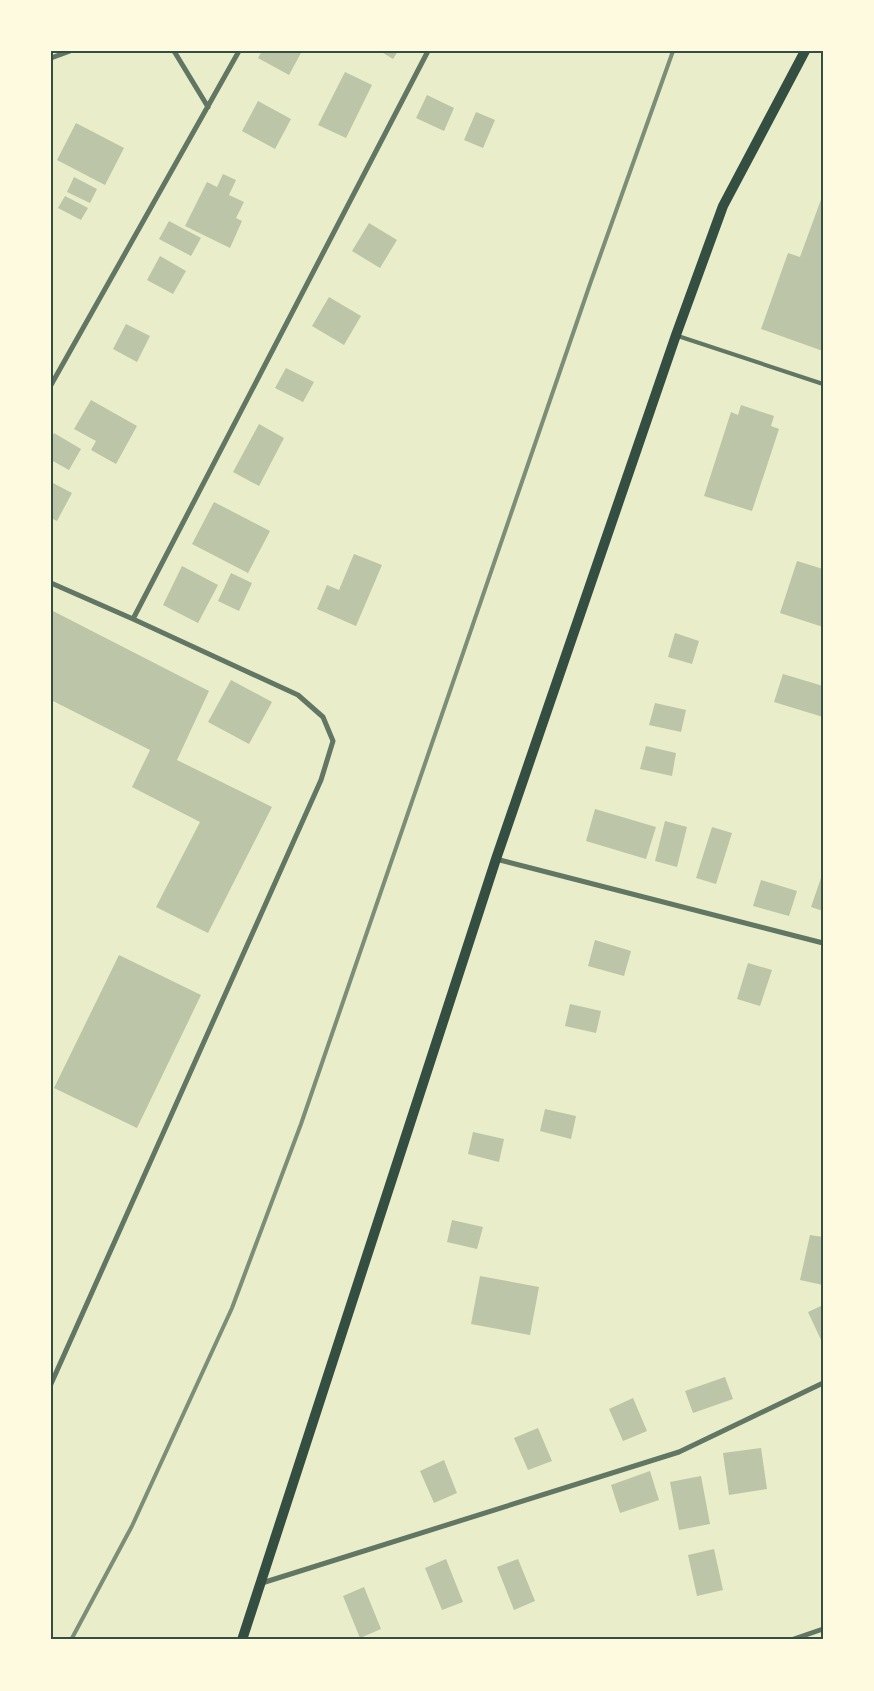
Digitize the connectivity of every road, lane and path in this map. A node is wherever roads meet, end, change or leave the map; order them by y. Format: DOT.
graph roads {
  1 [pos="70,51"];
  2 [pos="174,51"];
  3 [pos="239,51"];
  4 [pos="428,51"];
  5 [pos="805,51"];
  6 [pos="51,58"];
  7 [pos="208,107"];
  8 [pos="676,335"];
  9 [pos="823,384"];
  10 [pos="51,385"];
  11 [pos="51,583"];
  12 [pos="133,619"];
  13 [pos="496,859"];
  14 [pos="823,943"];
  15 [pos="823,1383"];
  16 [pos="51,1384"];
  17 [pos="260,1583"];
  18 [pos="823,1629"];
  19 [pos="242,1640"];
  20 [pos="791,1640"];
  1 -- 6 [label="street"];
  2 -- 7 [label="street"];
  3 -- 7 [label="street"];
  4 -- 12 [label="street"];
  5 -- 8 [label="main road"];
  7 -- 10 [label="street"];
  8 -- 9 [label="lane"];
  8 -- 13 [label="main road"];
  11 -- 12 [label="street"];
  12 -- 16 [label="street"];
  13 -- 14 [label="street"];
  13 -- 17 [label="main road"];
  15 -- 17 [label="street"];
  17 -- 19 [label="main road"];
  18 -- 20 [label="street"];
}
